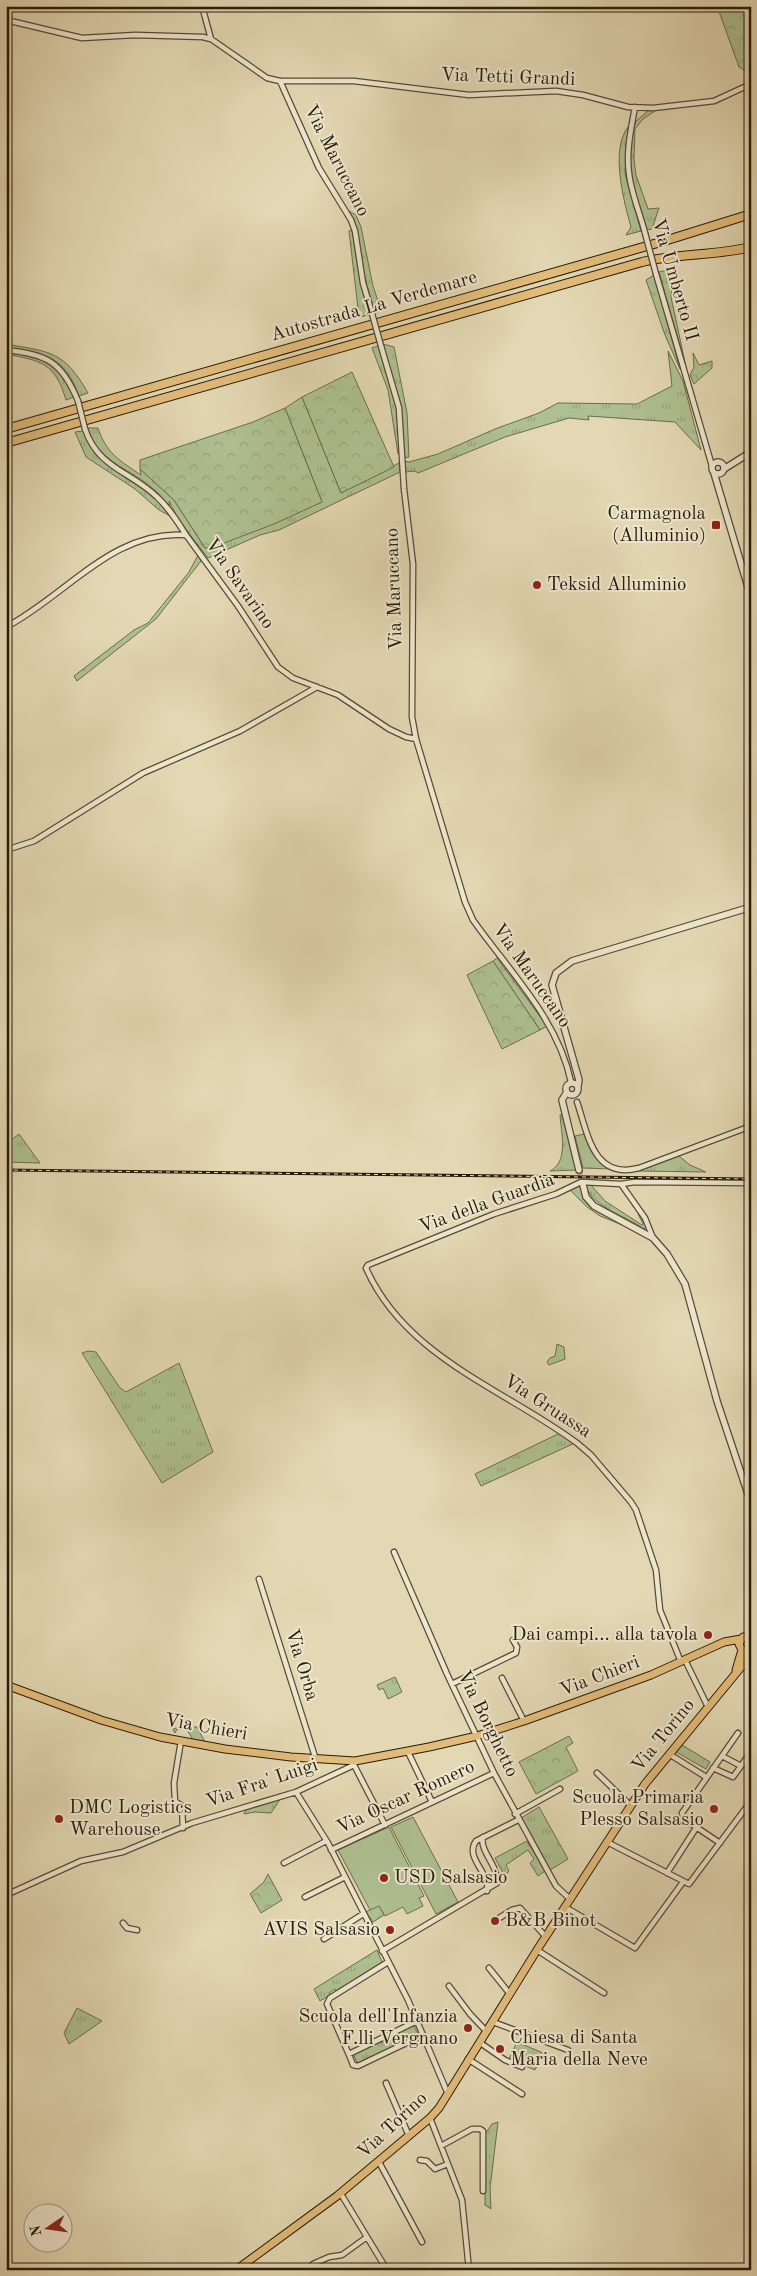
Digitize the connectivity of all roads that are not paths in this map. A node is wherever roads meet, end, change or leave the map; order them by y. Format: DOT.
graph roads {
  1 [pos="202,6"];
  2 [pos="6,20"];
  3 [pos="211,39"];
  4 [pos="280,81"];
  5 [pos="751,84"];
  6 [pos="635,108"];
  7 [pos="751,214"];
  8 [pos="751,247"];
  9 [pos="6,350"];
  10 [pos="6,429"];
  11 [pos="6,443"];
  12 [pos="751,452"];
  13 [pos="713,464"];
  14 [pos="725,466"];
  15 [pos="717,474"];
  16 [pos="186,535"];
  17 [pos="751,597"];
  18 [pos="6,627"];
  19 [pos="317,687"];
  20 [pos="416,738"];
  21 [pos="6,850"];
  22 [pos="751,907"];
  23 [pos="570,1082"];
  24 [pos="578,1086"];
  25 [pos="567,1092"];
  26 [pos="577,1102"];
  27 [pos="751,1126"];
  28 [pos="579,1170"];
  29 [pos="751,1183"];
  30 [pos="621,1184"];
  31 [pos="583,1185"];
  32 [pos="653,1238"];
  33 [pos="366,1268"];
  34 [pos="751,1503"];
  35 [pos="394,1552"];
  36 [pos="259,1579"];
  37 [pos="751,1636"];
  38 [pos="513,1640"];
  39 [pos="744,1648"];
  40 [pos="683,1661"];
  41 [pos="502,1678"];
  42 [pos="452,1684"];
  43 [pos="6,1685"];
  44 [pos="708,1707"];
  45 [pos="524,1721"];
  46 [pos="738,1733"];
  47 [pos="477,1736"];
  48 [pos="181,1741"];
  49 [pos="408,1752"];
  50 [pos="750,1753"];
  51 [pos="669,1754"];
  52 [pos="722,1756"];
  53 [pos="316,1760"];
  54 [pos="354,1763"];
  55 [pos="741,1766"];
  56 [pos="713,1768"];
  57 [pos="494,1773"];
  58 [pos="597,1773"];
  59 [pos="706,1777"];
  60 [pos="560,1789"];
  61 [pos="296,1792"];
  62 [pos="751,1801"];
  63 [pos="432,1802"];
  64 [pos="631,1806"];
  65 [pos="515,1814"];
  66 [pos="518,1820"];
  67 [pos="386,1825"];
  68 [pos="183,1828"];
  69 [pos="696,1828"];
  70 [pos="483,1837"];
  71 [pos="326,1841"];
  72 [pos="607,1842"];
  73 [pos="482,1843"];
  74 [pos="720,1843"];
  75 [pos="474,1844"];
  76 [pos="331,1850"];
  77 [pos="284,1863"];
  78 [pos="668,1873"];
  79 [pos="345,1877"];
  80 [pos="498,1878"];
  81 [pos="486,1882"];
  82 [pos="684,1882"];
  83 [pos="487,1891"];
  84 [pos="6,1895"];
  85 [pos="305,1897"];
  86 [pos="570,1899"];
  87 [pos="565,1907"];
  88 [pos="363,1914"];
  89 [pos="496,1920"];
  90 [pos="124,1923"];
  91 [pos="137,1930"];
  92 [pos="546,1937"];
  93 [pos="324,1939"];
  94 [pos="537,1950"];
  95 [pos="382,1951"];
  96 [pos="388,1962"];
  97 [pos="489,1968"];
  98 [pos="449,1986"];
  99 [pos="604,1993"];
  100 [pos="510,1994"];
  101 [pos="417,2021"];
  102 [pos="493,2022"];
  103 [pos="487,2032"];
  104 [pos="423,2035"];
  105 [pos="480,2042"];
  106 [pos="568,2050"];
  107 [pos="349,2054"];
  108 [pos="468,2059"];
  109 [pos="522,2067"];
  110 [pos="386,2083"];
  111 [pos="448,2094"];
  112 [pos="522,2094"];
  113 [pos="430,2118"];
  114 [pos="409,2136"];
  115 [pos="440,2146"];
  116 [pos="420,2160"];
  117 [pos="379,2162"];
  118 [pos="448,2164"];
  119 [pos="484,2191"];
  120 [pos="341,2194"];
  121 [pos="367,2237"];
  122 [pos="422,2242"];
  123 [pos="313,2264"];
  124 [pos="236,2270"];
  125 [pos="386,2270"];
  126 [pos="469,2270"];
  1 -- 3 [label="street"];
  2 -- 3 [label="street, Via Tetti Grandi"];
  3 -- 4 [label="street, Via Tetti Grandi"];
  4 -- 6 [label="street, Via Tetti Grandi"];
  4 -- 20 [label="street, Via Maruccano, bridge"];
  5 -- 6 [label="street, Via Tetti Grandi"];
  6 -- 13 [label="street, Via Umberto II, bridge"];
  7 -- 10 [label="highway, Autostrada La Verdemare"];
  8 -- 11 [label="highway, Autostrada La Verdemare"];
  9 -- 16 [label="street, bridge"];
  12 -- 14 [label="street"];
  13 -- 14 [label="street"];
  13 -- 15 [label="street"];
  14 -- 15 [label="street"];
  15 -- 17 [label="street"];
  16 -- 18 [label="street, Via Savarino"];
  16 -- 19 [label="street, Via Savarino"];
  19 -- 20 [label="street, Via Savarino"];
  19 -- 21 [label="street"];
  20 -- 23 [label="street, Via Maruccano"];
  22 -- 24 [label="street"];
  23 -- 24 [label="street"];
  23 -- 25 [label="street"];
  24 -- 25 [label="street"];
  25 -- 28 [label="street"];
  26 -- 27 [label="street"];
  29 -- 30 [label="street, Via della Guardia"];
  30 -- 32 [label="street"];
  30 -- 33 [label="street, Via della Guardia"];
  31 -- 32 [label="street"];
  32 -- 34 [label="street"];
  33 -- 40 [label="street, Via Gruassa"];
  35 -- 42 [label="street, Via Borghetto"];
  36 -- 53 [label="street, Via Orba"];
  37 -- 39 [label="main road, Via Chieri"];
  38 -- 42 [label="street"];
  39 -- 40 [label="main road, Via Chieri"];
  39 -- 44 [label="main road, Via Torino"];
  40 -- 44 [label="street, Via Gruassa"];
  40 -- 45 [label="main road, Via Chieri"];
  41 -- 45 [label="street"];
  42 -- 47 [label="street, Via Borghetto"];
  43 -- 48 [label="main road, Via Chieri"];
  44 -- 51 [label="main road, Via Torino"];
  45 -- 47 [label="main road, Via Chieri"];
  46 -- 52 [label="street"];
  47 -- 49 [label="main road, Via Chieri"];
  47 -- 57 [label="street, Via Borghetto"];
  48 -- 53 [label="main road, Via Chieri"];
  48 -- 68 [label="street"];
  49 -- 54 [label="main road, Via Chieri"];
  49 -- 63 [label="street"];
  50 -- 55 [label="street"];
  51 -- 59 [label="street"];
  51 -- 64 [label="main road, Via Torino"];
  52 -- 55 [label="street"];
  52 -- 56 [label="street"];
  53 -- 54 [label="main road, Via Chieri"];
  54 -- 61 [label="street, Via Fra' Luigi"];
  54 -- 67 [label="street"];
  55 -- 56 [label="street"];
  56 -- 59 [label="street"];
  57 -- 63 [label="street, Via Oscar Romero"];
  57 -- 65 [label="street, Via Borghetto"];
  58 -- 64 [label="street"];
  59 -- 69 [label="street"];
  60 -- 65 [label="street"];
  61 -- 68 [label="street, Via Fra' Luigi"];
  61 -- 71 [label="street"];
  62 -- 74 [label="street"];
  63 -- 67 [label="street, Via Oscar Romero"];
  64 -- 72 [label="main road, Via Torino"];
  65 -- 66 [label="street, Via Borghetto"];
  66 -- 70 [label="street"];
  66 -- 86 [label="street, Via Borghetto"];
  67 -- 76 [label="street, Via Oscar Romero"];
  68 -- 84 [label="street, Via Fra' Luigi"];
  69 -- 74 [label="street"];
  69 -- 78 [label="street"];
  70 -- 73 [label="street"];
  70 -- 75 [label="street"];
  71 -- 76 [label="street"];
  71 -- 77 [label="street"];
  72 -- 78 [label="street"];
  72 -- 86 [label="main road, Via Torino"];
  73 -- 75 [label="street"];
  73 -- 80 [label="street"];
  74 -- 82 [label="street"];
  75 -- 81 [label="street"];
  76 -- 79 [label="street"];
  78 -- 82 [label="street"];
  79 -- 85 [label="street"];
  79 -- 88 [label="street"];
  80 -- 81 [label="street"];
  80 -- 83 [label="street"];
  81 -- 83 [label="street"];
  82 -- 87 [label="street"];
  83 -- 95 [label="street"];
  86 -- 87 [label="main road, Via Torino"];
  87 -- 92 [label="main road, Via Torino"];
  88 -- 93 [label="street"];
  88 -- 95 [label="street"];
  89 -- 92 [label="street"];
  90 -- 91 [label="street"];
  92 -- 94 [label="main road, Via Torino"];
  94 -- 99 [label="street"];
  94 -- 100 [label="main road, Via Torino"];
  95 -- 96 [label="street"];
  96 -- 101 [label="street"];
  96 -- 107 [label="street"];
  97 -- 100 [label="street"];
  98 -- 103 [label="street"];
  100 -- 102 [label="main road, Via Torino"];
  101 -- 104 [label="street"];
  101 -- 107 [label="street"];
  102 -- 103 [label="main road, Via Torino"];
  102 -- 106 [label="street"];
  103 -- 105 [label="main road, Via Torino"];
  104 -- 107 [label="street"];
  104 -- 111 [label="street"];
  105 -- 108 [label="main road, Via Torino"];
  105 -- 109 [label="street"];
  108 -- 111 [label="main road, Via Torino"];
  108 -- 112 [label="street"];
  110 -- 114 [label="street"];
  111 -- 113 [label="main road, Via Torino"];
  113 -- 114 [label="main road, Via Torino"];
  113 -- 115 [label="street"];
  114 -- 117 [label="main road, Via Torino"];
  115 -- 118 [label="street"];
  115 -- 119 [label="street"];
  116 -- 118 [label="street"];
  117 -- 120 [label="main road, Via Torino"];
  117 -- 122 [label="street"];
  118 -- 126 [label="street"];
  120 -- 121 [label="street"];
  120 -- 124 [label="main road, Via Torino"];
  121 -- 123 [label="street"];
  121 -- 125 [label="street"];
}
